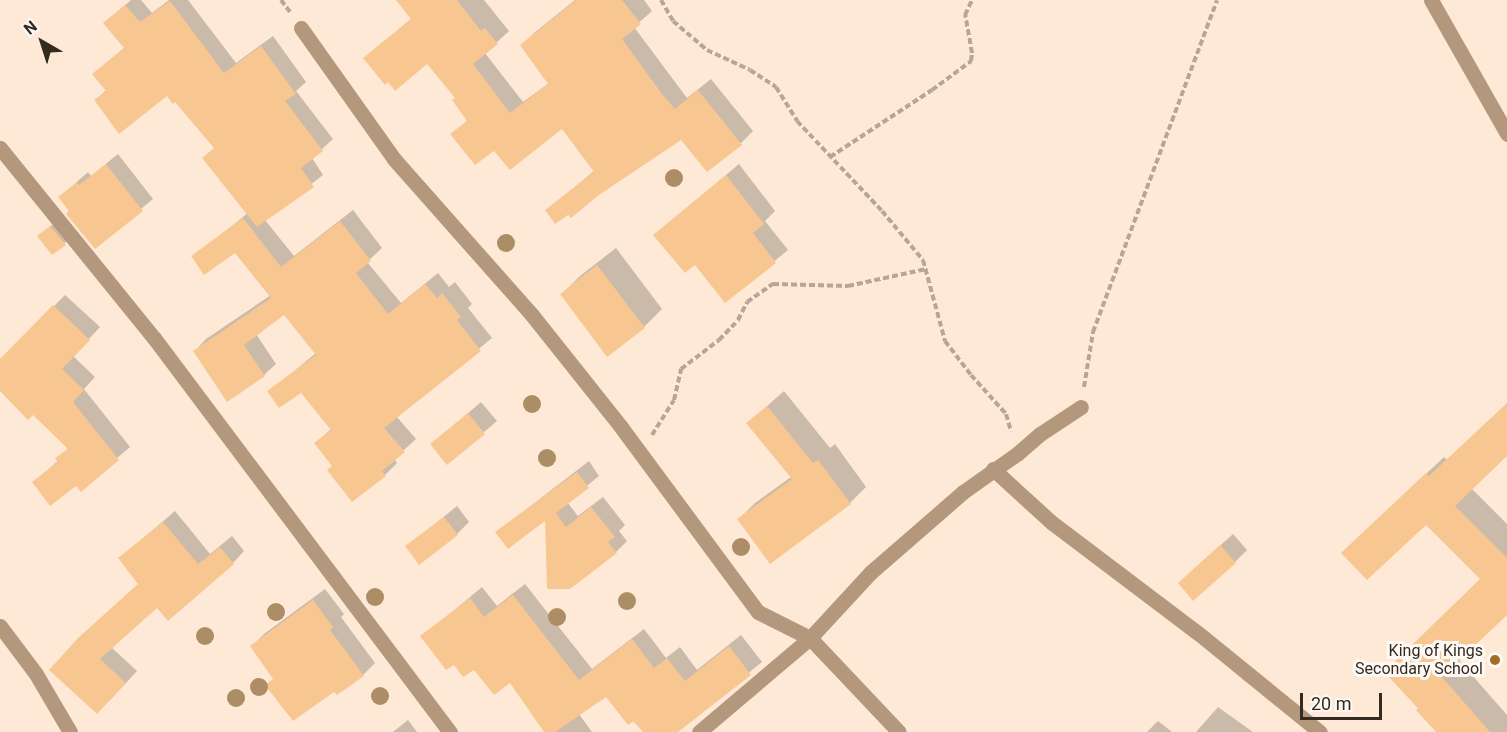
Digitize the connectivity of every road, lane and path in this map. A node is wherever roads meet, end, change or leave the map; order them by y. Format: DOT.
graph roads {
  1 [pos="661,0"];
  2 [pos="972,0"];
  3 [pos="1217,0"];
  4 [pos="1431,0"];
  5 [pos="301,28"];
  6 [pos="1507,134"];
  7 [pos="0,148"];
  8 [pos="830,158"];
  9 [pos="926,269"];
  10 [pos="1081,407"];
  11 [pos="639,452"];
  12 [pos="1018,453"];
  13 [pos="993,469"];
  14 [pos="0,627"];
  15 [pos="810,638"];
  16 [pos="70,732"];
  17 [pos="450,732"];
  18 [pos="699,732"];
  19 [pos="899,732"];
  20 [pos="1320,732"];
  1 -- 8 [label="path"];
  2 -- 8 [label="path"];
  3 -- 10 [label="path"];
  4 -- 6 [label="street"];
  5 -- 11 [label="street"];
  7 -- 17 [label="street"];
  8 -- 9 [label="path"];
  9 -- 11 [label="path"];
  9 -- 12 [label="path"];
  10 -- 12 [label="street"];
  11 -- 15 [label="street"];
  12 -- 13 [label="street"];
  13 -- 15 [label="street"];
  13 -- 20 [label="street"];
  14 -- 16 [label="street"];
  15 -- 18 [label="street"];
  15 -- 19 [label="street"];
}
